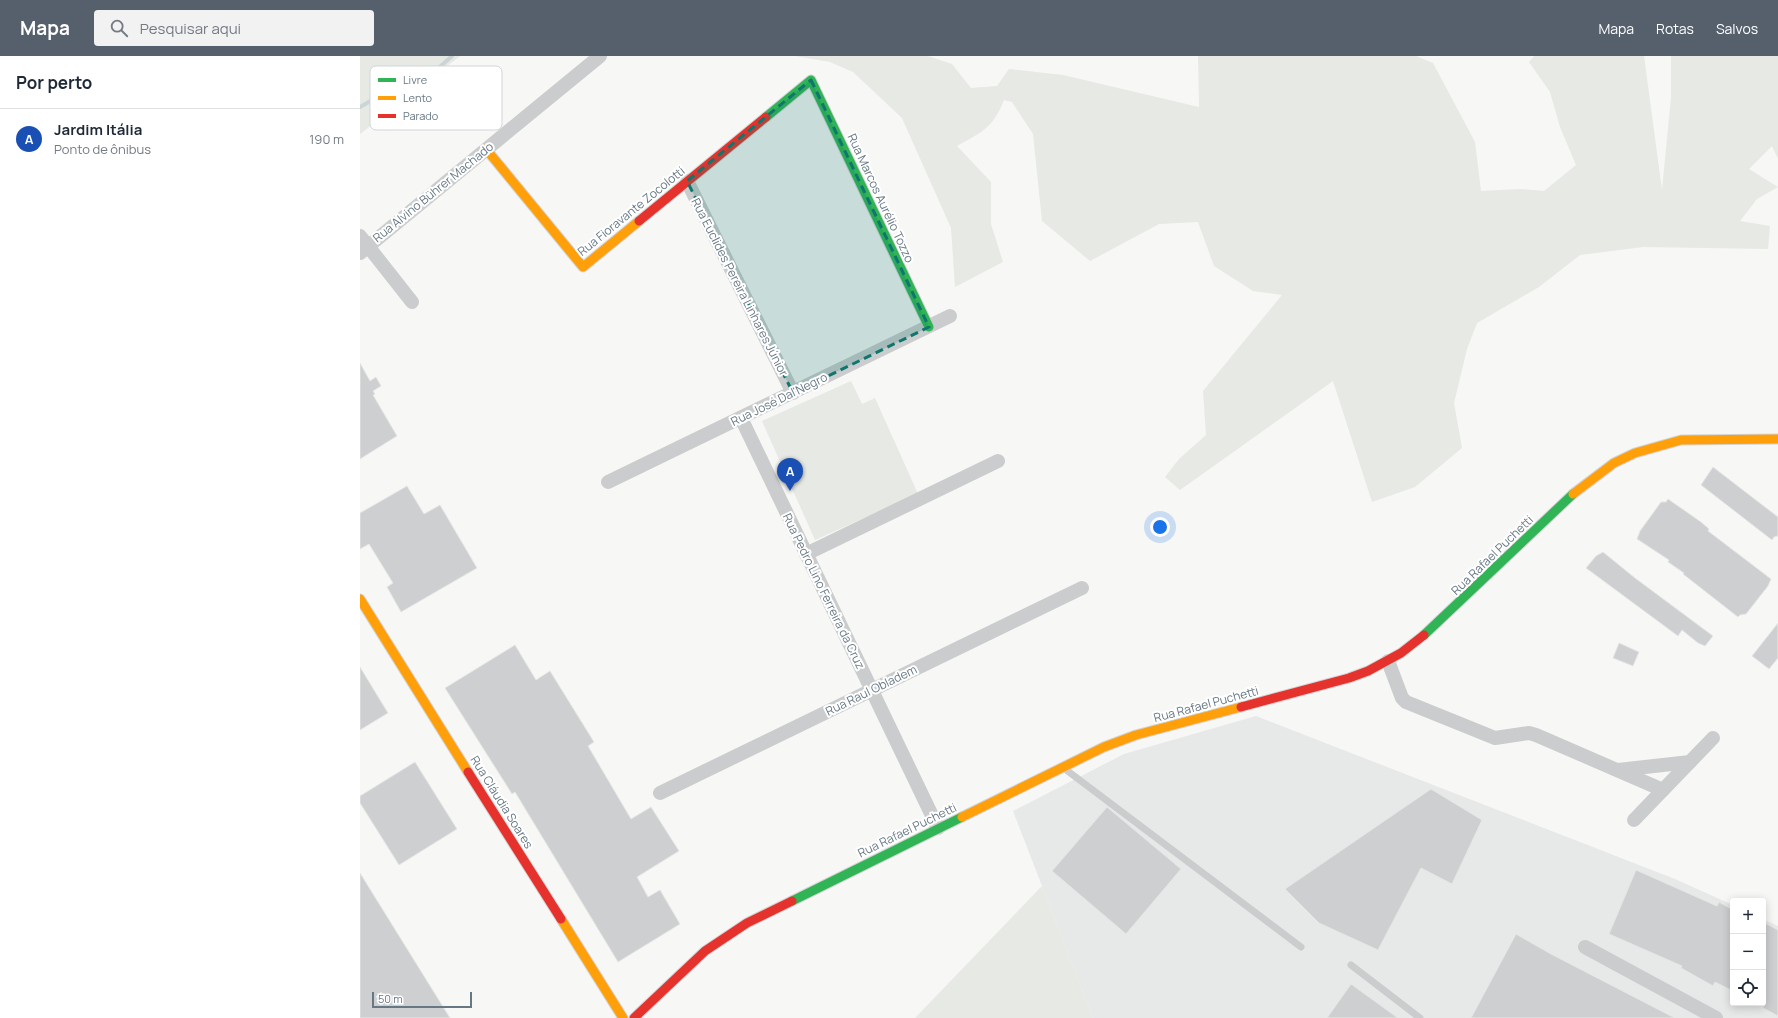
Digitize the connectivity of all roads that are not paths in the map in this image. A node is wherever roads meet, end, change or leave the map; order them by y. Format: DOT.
graph roads {
  1 [pos="600,56"];
  2 [pos="811,80"];
  3 [pos="486,149"];
  4 [pos="687,181"];
  5 [pos="363,245"];
  6 [pos="412,302"];
  7 [pos="950,316"];
  8 [pos="929,327"];
  9 [pos="793,393"];
  10 [pos="741,418"];
  11 [pos="1778,439"];
  12 [pos="998,461"];
  13 [pos="608,482"];
  14 [pos="806,554"];
  15 [pos="1082,588"];
  16 [pos="360,599"];
  17 [pos="1388,661"];
  18 [pos="872,690"];
  19 [pos="1713,738"];
  20 [pos="1690,762"];
  21 [pos="1062,767"];
  22 [pos="1618,770"];
  23 [pos="1663,790"];
  24 [pos="660,793"];
  25 [pos="1634,820"];
  26 [pos="938,828"];
  27 [pos="1301,947"];
  28 [pos="1585,947"];
  29 [pos="1351,966"];
  30 [pos="623,1018"];
  31 [pos="634,1018"];
  32 [pos="1420,1018"];
  33 [pos="1716,1018"];
  1 -- 3 [label="street, Rua Alvino Bührer Machado"];
  2 -- 4 [label="street, Rua Fioravante Zocolotti"];
  2 -- 8 [label="street, Rua Marcos Aurélio Tozzo"];
  3 -- 4 [label="street, Rua Fioravante Zocolotti"];
  3 -- 5 [label="street, Rua Alvino Bührer Machado"];
  4 -- 9 [label="street, Rua Euclides Pereira Linhares Júnior"];
  5 -- 6 [label="street"];
  7 -- 8 [label="street, Rua José Dal'Negro"];
  8 -- 9 [label="street, Rua José Dal'Negro"];
  9 -- 10 [label="street, Rua José Dal'Negro"];
  10 -- 13 [label="street, Rua José Dal'Negro"];
  10 -- 14 [label="street, Rua Pedro Lino Ferreira da Cruz"];
  11 -- 17 [label="street, Rua Rafael Puchetti"];
  12 -- 14 [label="street"];
  14 -- 18 [label="street, Rua Pedro Lino Ferreira da Cruz"];
  15 -- 18 [label="street, Rua Raul Obladem"];
  16 -- 30 [label="street, Rua Cláudia Soares"];
  17 -- 21 [label="street, Rua Rafael Puchetti"];
  17 -- 22 [label="street"];
  18 -- 24 [label="street, Rua Raul Obladem"];
  18 -- 26 [label="street, Rua Pedro Lino Ferreira da Cruz"];
  19 -- 20 [label="street"];
  20 -- 22 [label="street"];
  20 -- 23 [label="street"];
  21 -- 26 [label="street, Rua Rafael Puchetti"];
  21 -- 27 [label="lane"];
  22 -- 23 [label="street"];
  23 -- 25 [label="street"];
  26 -- 31 [label="street, Rua Rafael Puchetti"];
  28 -- 33 [label="street"];
  29 -- 32 [label="lane"];
}
